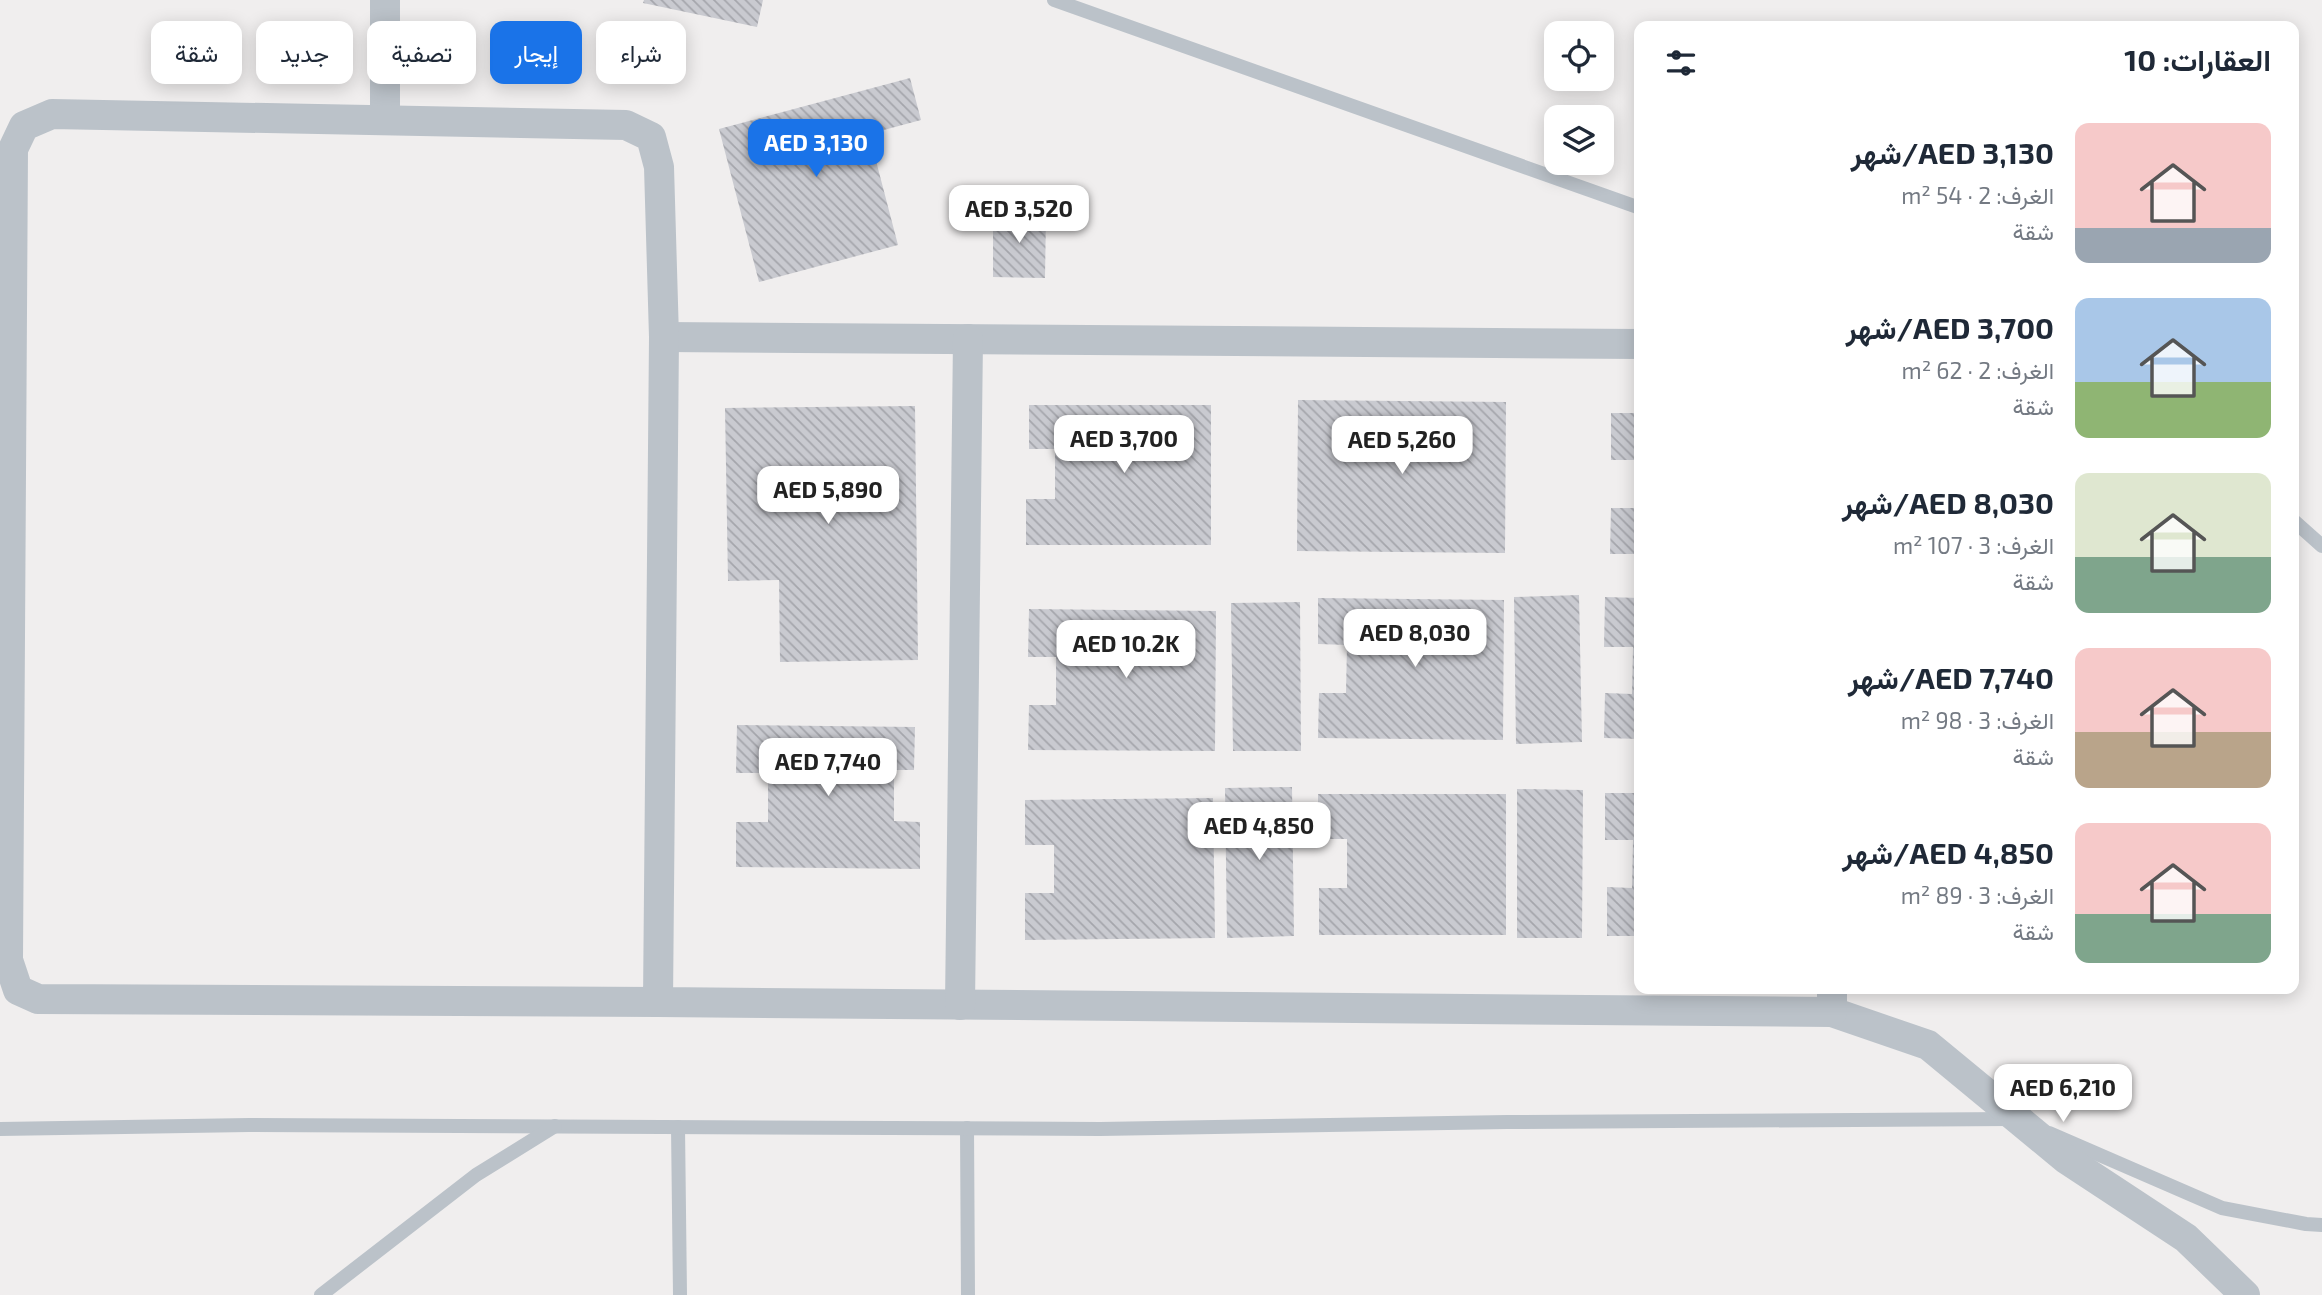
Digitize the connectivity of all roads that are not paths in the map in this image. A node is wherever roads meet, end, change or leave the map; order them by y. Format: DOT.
graph roads {
  1 [pos="385,0"];
  2 [pos="1054,0"];
  3 [pos="385,120"];
  4 [pos="1634,206"];
  5 [pos="664,337"];
  6 [pos="968,339"];
  7 [pos="1634,344"];
  8 [pos="2299,525"];
  9 [pos="2322,546"];
  10 [pos="1832,1000"];
  11 [pos="657,1002"];
  12 [pos="960,1004"];
  13 [pos="2017,1119"];
  14 [pos="555,1126"];
  15 [pos="678,1127"];
  16 [pos="967,1128"];
  17 [pos="0,1129"];
  18 [pos="2322,1225"];
  19 [pos="321,1295"];
  20 [pos="680,1295"];
  21 [pos="968,1295"];
  22 [pos="2245,1295"];
  1 -- 3 [label="street"];
  2 -- 4 [label="lane"];
  3 -- 5 [label="street"];
  3 -- 11 [label="street"];
  5 -- 6 [label="street"];
  5 -- 11 [label="street"];
  6 -- 7 [label="street"];
  6 -- 12 [label="street"];
  8 -- 9 [label="lane"];
  10 -- 12 [label="street"];
  10 -- 13 [label="street"];
  11 -- 12 [label="street"];
  13 -- 16 [label="lane"];
  13 -- 18 [label="lane"];
  13 -- 22 [label="street"];
  14 -- 15 [label="lane"];
  14 -- 17 [label="lane"];
  14 -- 19 [label="lane"];
  15 -- 16 [label="lane"];
  15 -- 20 [label="lane"];
  16 -- 21 [label="lane"];
}
